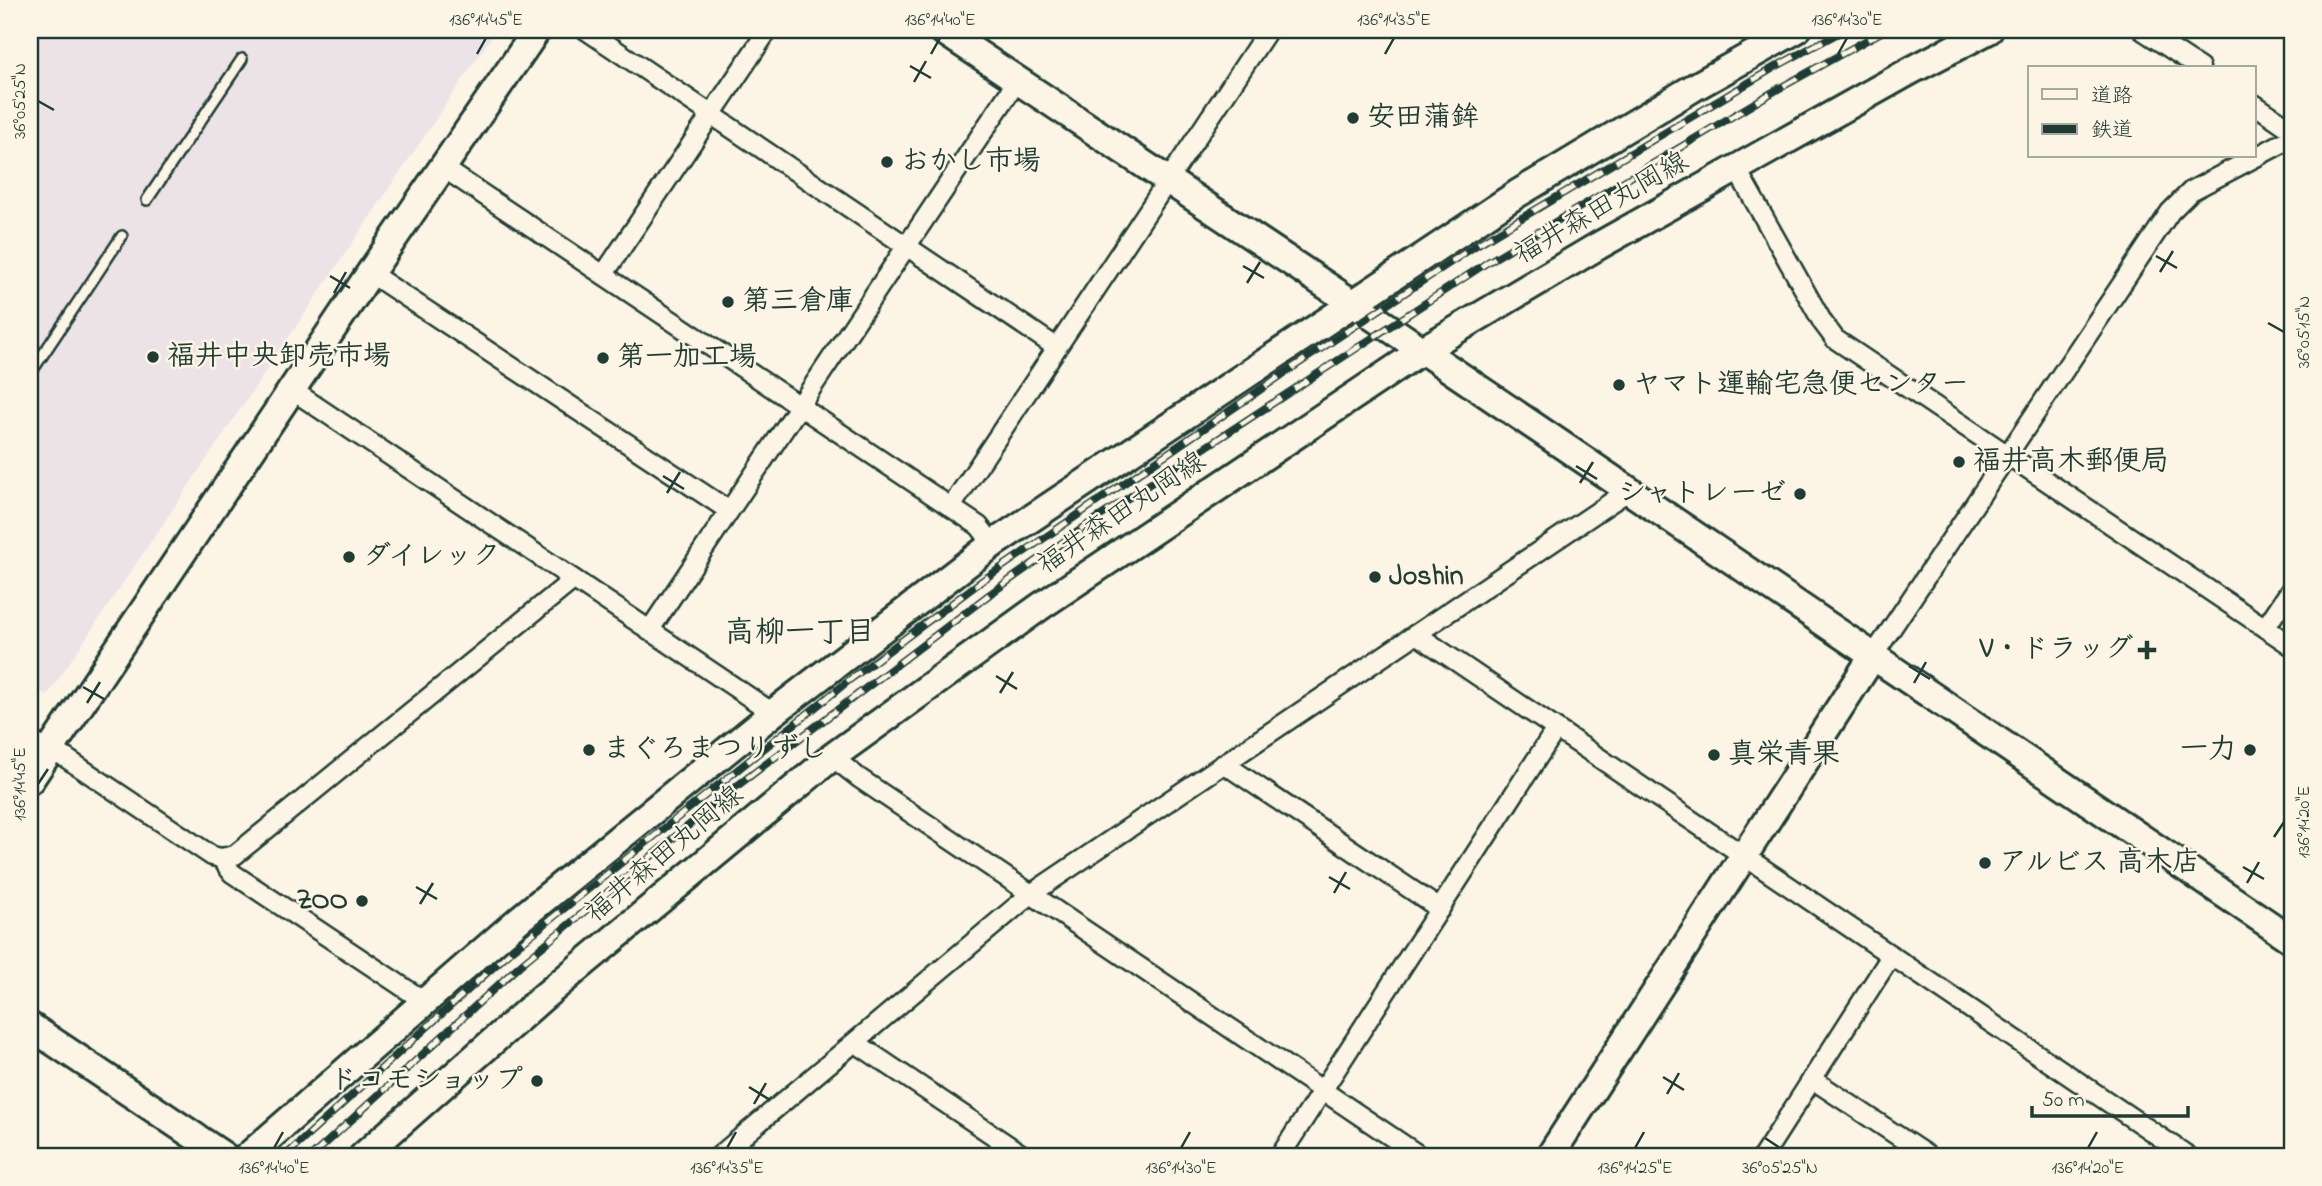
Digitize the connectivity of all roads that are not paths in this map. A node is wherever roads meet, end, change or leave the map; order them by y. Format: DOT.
graph roads {
  1 [pos="537,30"];
  2 [pos="586,30"];
  3 [pos="768,30"];
  4 [pos="942,30"];
  5 [pos="1268,30"];
  6 [pos="1796,30"];
  7 [pos="1989,30"];
  8 [pos="2142,30"];
  9 [pos="242,59"];
  10 [pos="2197,66"];
  11 [pos="1017,81"];
  12 [pos="2256,105"];
  13 [pos="711,114"];
  14 [pos="2292,130"];
  15 [pos="2292,138"];
  16 [pos="2256,157"];
  17 [pos="2254,158"];
  18 [pos="443,167"];
  19 [pos="1736,168"];
  20 [pos="1167,181"];
  21 [pos="147,200"];
  22 [pos="122,236"];
  23 [pos="906,246"];
  24 [pos="370,274"];
  25 [pos="604,274"];
  26 [pos="1354,304"];
  27 [pos="1056,347"];
  28 [pos="1421,351"];
  29 [pos="30,374"];
  30 [pos="292,390"];
  31 [pos="799,405"];
  32 [pos="2008,455"];
  33 [pos="1628,491"];
  34 [pos="951,507"];
  35 [pos="728,510"];
  36 [pos="993,544"];
  37 [pos="573,580"];
  38 [pos="2292,588"];
  39 [pos="2265,628"];
  40 [pos="649,631"];
  41 [pos="1416,634"];
  42 [pos="2292,646"];
  43 [pos="1873,656"];
  44 [pos="773,713"];
  45 [pos="1556,729"];
  46 [pos="40,741"];
  47 [pos="832,757"];
  48 [pos="1226,765"];
  49 [pos="30,780"];
  50 [pos="1744,856"];
  51 [pos="221,858"];
  52 [pos="1031,894"];
  53 [pos="1440,909"];
  54 [pos="2292,940"];
  55 [pos="1891,956"];
  56 [pos="424,1001"];
  57 [pos="30,1026"];
  58 [pos="856,1042"];
  59 [pos="1812,1079"];
  60 [pos="1323,1091"];
  61 [pos="224,1156"];
  62 [pos="248,1156"];
  63 [pos="363,1156"];
  64 [pos="719,1156"];
  65 [pos="1024,1156"];
  66 [pos="1280,1156"];
  67 [pos="1420,1156"];
  68 [pos="1550,1156"];
  69 [pos="1763,1156"];
  70 [pos="1928,1156"];
  71 [pos="2188,1156"];
  1 -- 18 [label="main road"];
  2 -- 13 [label="street"];
  3 -- 13 [label="street"];
  4 -- 11 [label="main road"];
  5 -- 20 [label="street"];
  6 -- 26 [label="main road, 福井森田丸岡線"];
  7 -- 19 [label="main road, 福井森田丸岡線"];
  8 -- 10 [label="street"];
  9 -- 21 [label="lane"];
  11 -- 20 [label="main road"];
  11 -- 23 [label="street"];
  12 -- 14 [label="street"];
  13 -- 23 [label="street"];
  13 -- 25 [label="street"];
  15 -- 16 [label="street"];
  17 -- 32 [label="street"];
  18 -- 24 [label="main road"];
  18 -- 25 [label="street"];
  19 -- 28 [label="main road, 福井森田丸岡線"];
  19 -- 32 [label="street"];
  20 -- 26 [label="main road"];
  20 -- 27 [label="street"];
  22 -- 29 [label="lane"];
  23 -- 27 [label="street"];
  23 -- 31 [label="street"];
  24 -- 30 [label="main road"];
  24 -- 35 [label="street"];
  25 -- 31 [label="street"];
  26 -- 28 [label="main road"];
  26 -- 36 [label="main road, 福井森田丸岡線"];
  27 -- 34 [label="street"];
  28 -- 33 [label="main road"];
  28 -- 47 [label="main road, 福井森田丸岡線"];
  30 -- 37 [label="street"];
  30 -- 46 [label="main road"];
  31 -- 34 [label="street"];
  31 -- 35 [label="street"];
  32 -- 39 [label="street"];
  32 -- 43 [label="street"];
  33 -- 41 [label="street"];
  33 -- 43 [label="main road"];
  34 -- 36 [label="street"];
  35 -- 40 [label="street"];
  36 -- 44 [label="main road, 福井森田丸岡線"];
  37 -- 40 [label="street"];
  37 -- 51 [label="street"];
  38 -- 39 [label="street"];
  39 -- 42 [label="street"];
  40 -- 44 [label="street"];
  41 -- 45 [label="street"];
  41 -- 48 [label="street"];
  43 -- 50 [label="main road"];
  43 -- 54 [label="main road"];
  44 -- 56 [label="main road, 福井森田丸岡線"];
  45 -- 50 [label="street"];
  45 -- 53 [label="street"];
  46 -- 49 [label="main road"];
  46 -- 51 [label="street"];
  47 -- 52 [label="street"];
  47 -- 63 [label="main road, 福井森田丸岡線"];
  48 -- 52 [label="street"];
  48 -- 53 [label="street"];
  50 -- 55 [label="street"];
  50 -- 68 [label="main road"];
  51 -- 56 [label="street"];
  52 -- 58 [label="street"];
  52 -- 60 [label="street"];
  53 -- 60 [label="street"];
  55 -- 59 [label="street"];
  55 -- 71 [label="street"];
  56 -- 62 [label="main road, 福井森田丸岡線"];
  57 -- 61 [label="main road"];
  58 -- 64 [label="street"];
  58 -- 65 [label="street"];
  59 -- 69 [label="street"];
  59 -- 70 [label="street"];
  60 -- 66 [label="street"];
  60 -- 67 [label="street"];
}
